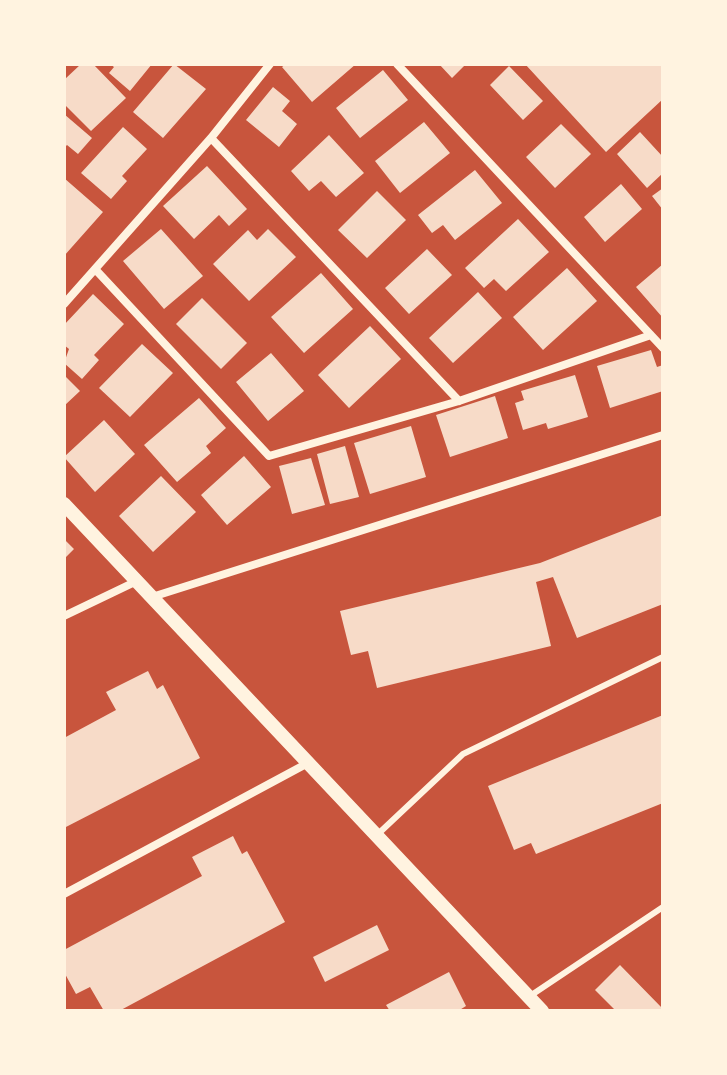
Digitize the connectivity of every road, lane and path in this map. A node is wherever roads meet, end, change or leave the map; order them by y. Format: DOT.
graph roads {
  1 [pos="270,64"];
  2 [pos="397,64"];
  3 [pos="211,138"];
  4 [pos="95,269"];
  5 [pos="64,304"];
  6 [pos="651,335"];
  7 [pos="663,348"];
  8 [pos="459,401"];
  9 [pos="663,435"];
  10 [pos="64,504"];
  11 [pos="137,581"];
  12 [pos="152,597"];
  13 [pos="64,616"];
  14 [pos="663,657"];
  15 [pos="309,762"];
  16 [pos="378,834"];
  17 [pos="64,894"];
  18 [pos="663,907"];
  19 [pos="529,997"];
  20 [pos="542,1011"];
  1 -- 3 [label="street"];
  2 -- 6 [label="street"];
  3 -- 4 [label="street"];
  3 -- 8 [label="street"];
  4 -- 5 [label="street"];
  4 -- 8 [label="street"];
  6 -- 7 [label="street"];
  6 -- 8 [label="street"];
  9 -- 12 [label="street"];
  10 -- 11 [label="street"];
  11 -- 12 [label="street"];
  11 -- 13 [label="street"];
  12 -- 15 [label="street"];
  14 -- 16 [label="lane"];
  15 -- 16 [label="street"];
  15 -- 17 [label="street"];
  16 -- 19 [label="street"];
  18 -- 19 [label="lane"];
  19 -- 20 [label="street"];
}
